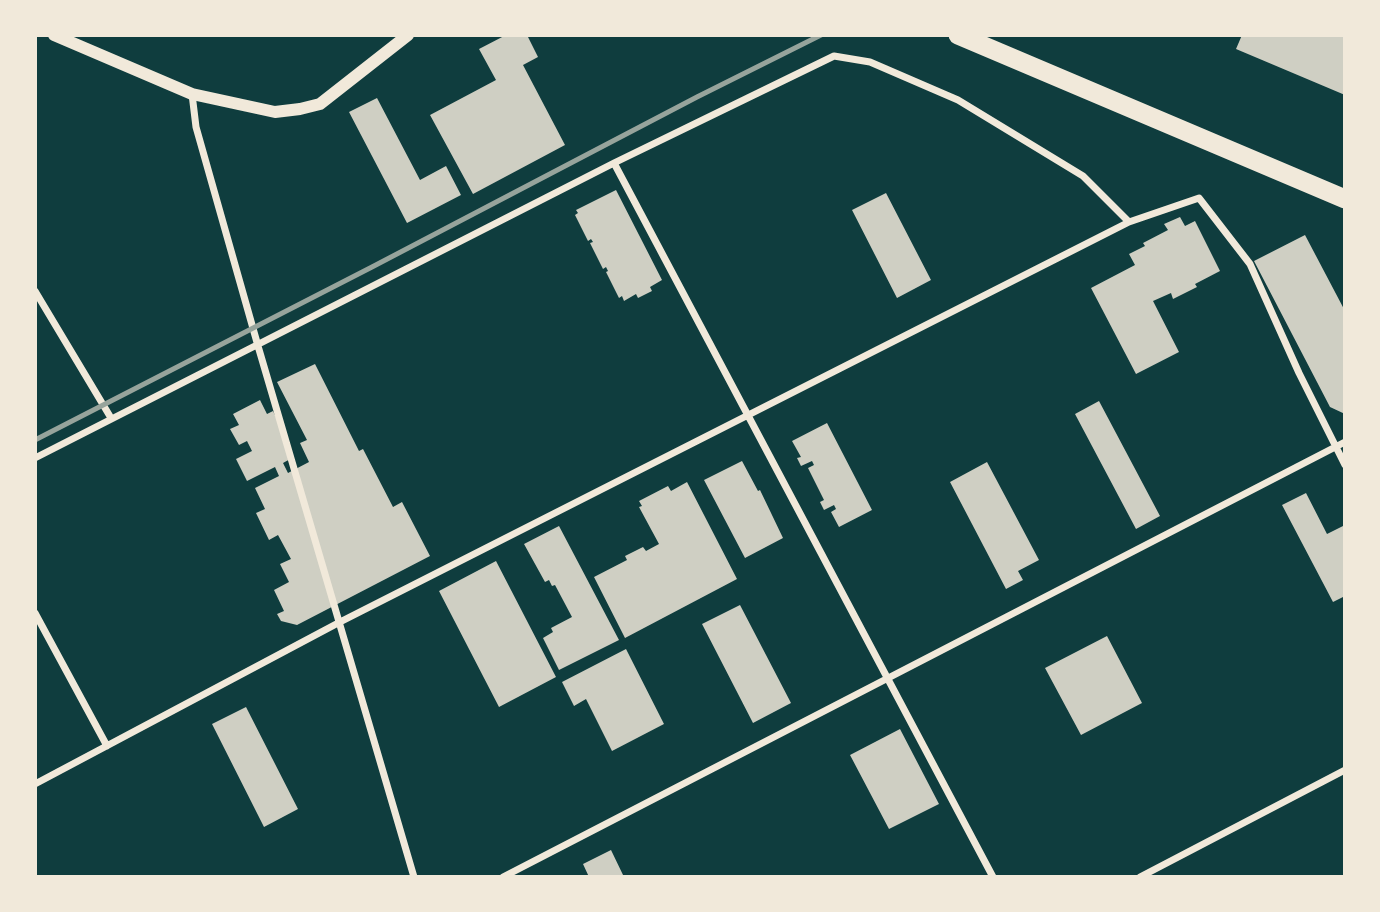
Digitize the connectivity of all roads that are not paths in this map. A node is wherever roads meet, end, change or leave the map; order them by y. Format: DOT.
graph roads {
  1 [pos="54,35"];
  2 [pos="408,35"];
  3 [pos="964,38"];
  4 [pos="192,94"];
  5 [pos="614,163"];
  6 [pos="1345,200"];
  7 [pos="1129,222"];
  8 [pos="35,291"];
  9 [pos="258,346"];
  10 [pos="749,414"];
  11 [pos="111,418"];
  12 [pos="1345,442"];
  13 [pos="1336,447"];
  14 [pos="35,458"];
  15 [pos="1345,465"];
  16 [pos="35,613"];
  17 [pos="340,622"];
  18 [pos="886,678"];
  19 [pos="107,746"];
  20 [pos="1345,770"];
  21 [pos="35,784"];
  22 [pos="414,877"];
  23 [pos="503,877"];
  24 [pos="993,877"];
  25 [pos="1140,877"];
  1 -- 4 [label="street"];
  2 -- 4 [label="street"];
  3 -- 6 [label="highway"];
  4 -- 9 [label="street"];
  5 -- 7 [label="street"];
  5 -- 9 [label="street"];
  5 -- 10 [label="street"];
  7 -- 10 [label="street"];
  7 -- 13 [label="street"];
  8 -- 11 [label="street"];
  9 -- 11 [label="street"];
  9 -- 17 [label="street"];
  10 -- 17 [label="street"];
  10 -- 18 [label="street"];
  11 -- 14 [label="street"];
  12 -- 13 [label="street"];
  13 -- 15 [label="street"];
  13 -- 18 [label="street"];
  16 -- 19 [label="street"];
  17 -- 19 [label="street"];
  17 -- 22 [label="street"];
  18 -- 23 [label="street"];
  18 -- 24 [label="street"];
  19 -- 21 [label="street"];
  20 -- 25 [label="street"];
}
